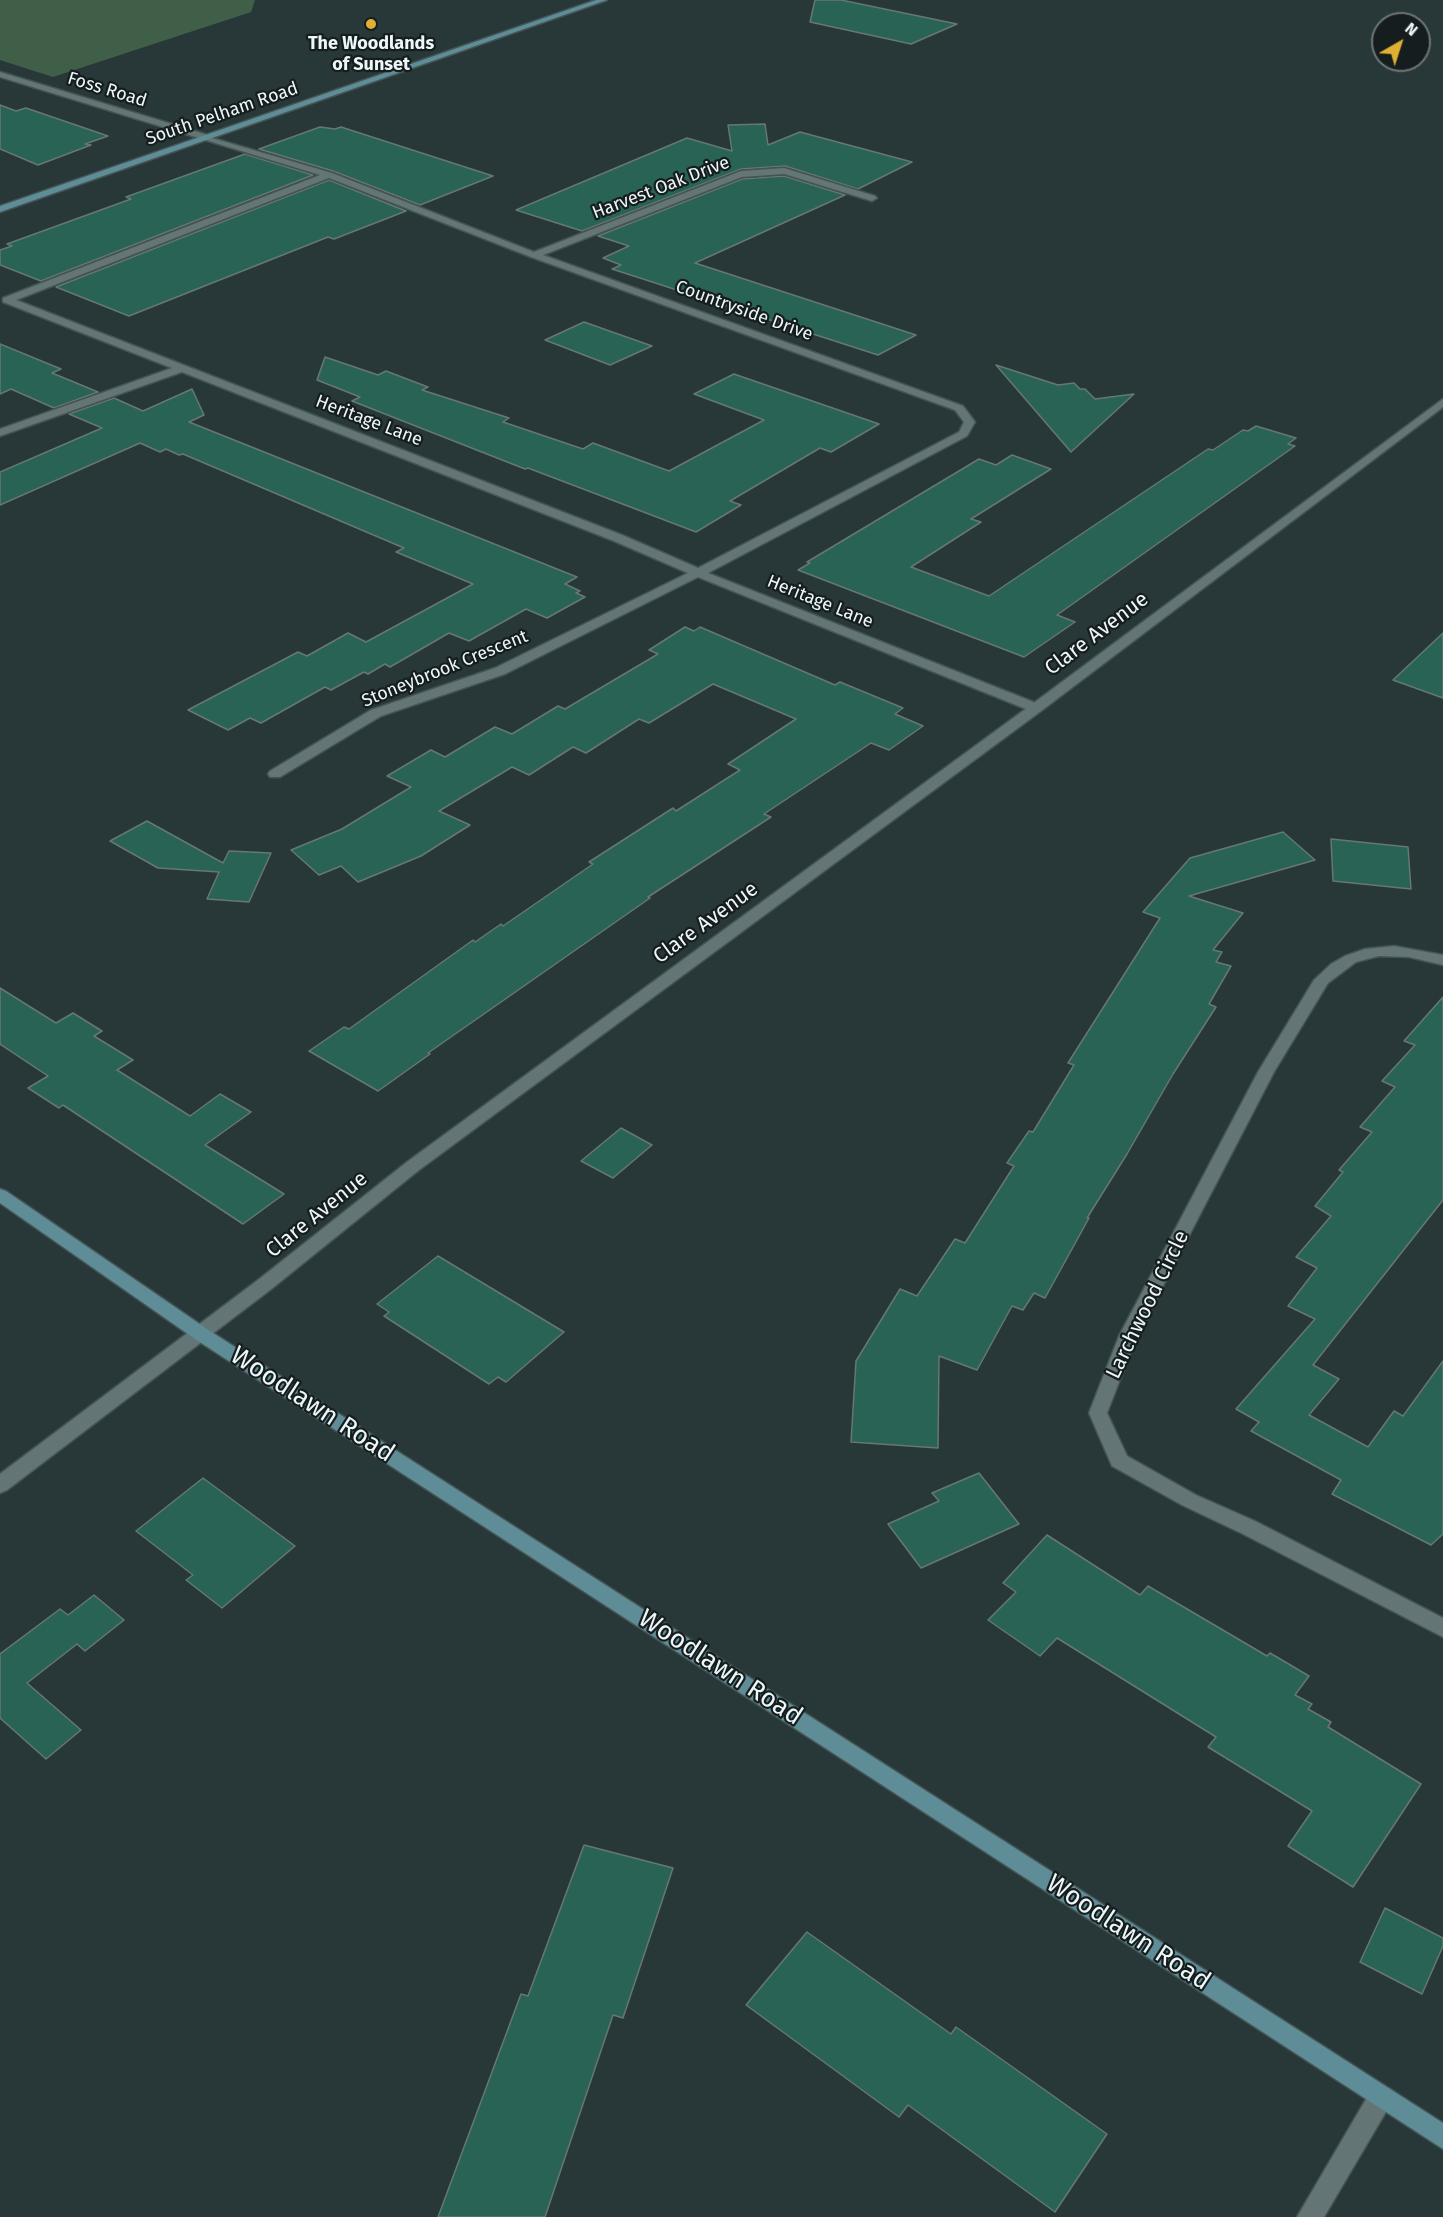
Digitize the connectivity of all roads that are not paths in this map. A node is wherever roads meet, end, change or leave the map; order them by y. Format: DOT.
graph roads {
  1 [pos="603,0"];
  2 [pos="0,75"];
  3 [pos="205,137"];
  4 [pos="329,175"];
  5 [pos="872,198"];
  6 [pos="0,209"];
  7 [pos="534,255"];
  8 [pos="182,368"];
  9 [pos="1443,402"];
  10 [pos="0,433"];
  11 [pos="698,573"];
  12 [pos="1036,708"];
  13 [pos="275,774"];
  14 [pos="1443,960"];
  15 [pos="0,1195"];
  16 [pos="201,1334"];
  17 [pos="0,1485"];
  18 [pos="1443,1628"];
  19 [pos="1381,2097"];
  20 [pos="1443,2137"];
  21 [pos="1310,2217"];
  1 -- 3 [label="main road, South Pelham Road"];
  2 -- 3 [label="street, Foss Road"];
  3 -- 4 [label="street, Countryside Drive"];
  3 -- 6 [label="main road, South Pelham Road"];
  4 -- 7 [label="street, Countryside Drive"];
  4 -- 8 [label="street, Heritage Lane"];
  5 -- 7 [label="street, Harvest Oak Drive"];
  7 -- 11 [label="street, Countryside Drive"];
  8 -- 10 [label="street"];
  8 -- 11 [label="street, Heritage Lane"];
  9 -- 12 [label="street, Clare Avenue"];
  11 -- 12 [label="street, Heritage Lane"];
  11 -- 13 [label="street, Stoneybrook Crescent"];
  12 -- 16 [label="street, Clare Avenue"];
  14 -- 18 [label="street, Larchwood Circle"];
  15 -- 16 [label="main road, Woodlawn Road"];
  16 -- 17 [label="street, Clare Avenue"];
  16 -- 19 [label="main road, Woodlawn Road"];
  19 -- 20 [label="main road, Woodlawn Road"];
  19 -- 21 [label="street"];
}
